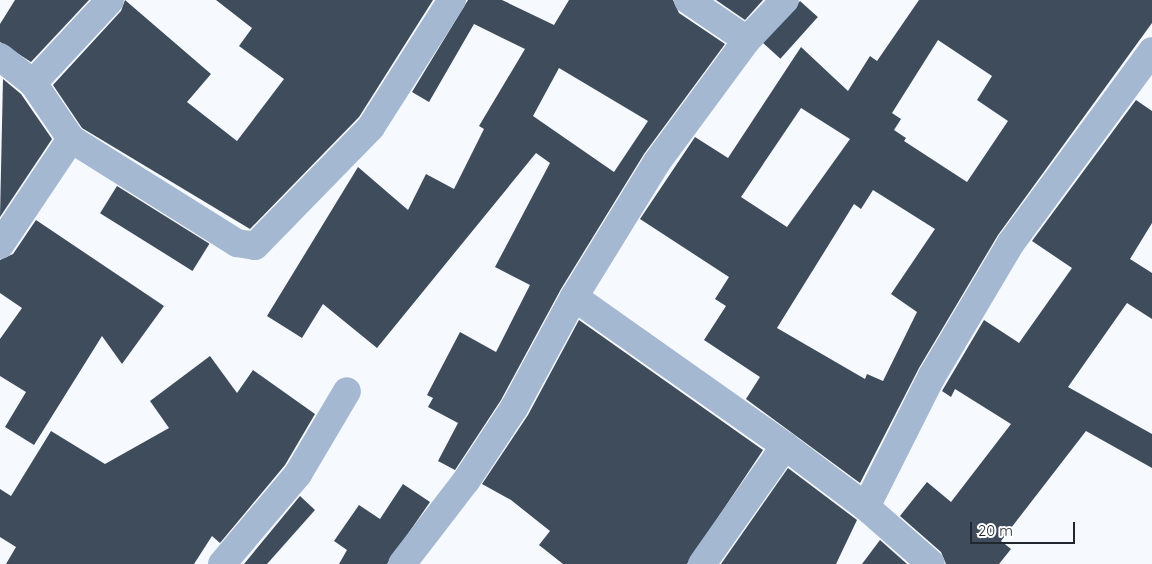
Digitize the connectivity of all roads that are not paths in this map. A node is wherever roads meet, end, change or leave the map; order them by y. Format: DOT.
graph roads {
  1 [pos="110,0"];
  2 [pos="452,0"];
  3 [pos="688,0"];
  4 [pos="784,0"];
  5 [pos="747,40"];
  6 [pos="1152,51"];
  7 [pos="0,57"];
  8 [pos="33,83"];
  9 [pos="70,139"];
  10 [pos="0,244"];
  11 [pos="574,297"];
  12 [pos="347,392"];
  13 [pos="785,446"];
  14 [pos="866,507"];
  15 [pos="222,564"];
  16 [pos="402,564"];
  17 [pos="702,564"];
  18 [pos="931,564"];
  1 -- 8 [label="street"];
  2 -- 9 [label="street"];
  3 -- 5 [label="street"];
  4 -- 5 [label="street"];
  5 -- 11 [label="street"];
  6 -- 14 [label="street"];
  7 -- 8 [label="street"];
  8 -- 9 [label="street"];
  9 -- 10 [label="street"];
  11 -- 13 [label="street"];
  11 -- 16 [label="street"];
  12 -- 15 [label="street"];
  13 -- 14 [label="street"];
  13 -- 17 [label="street"];
  14 -- 18 [label="street"];
}
